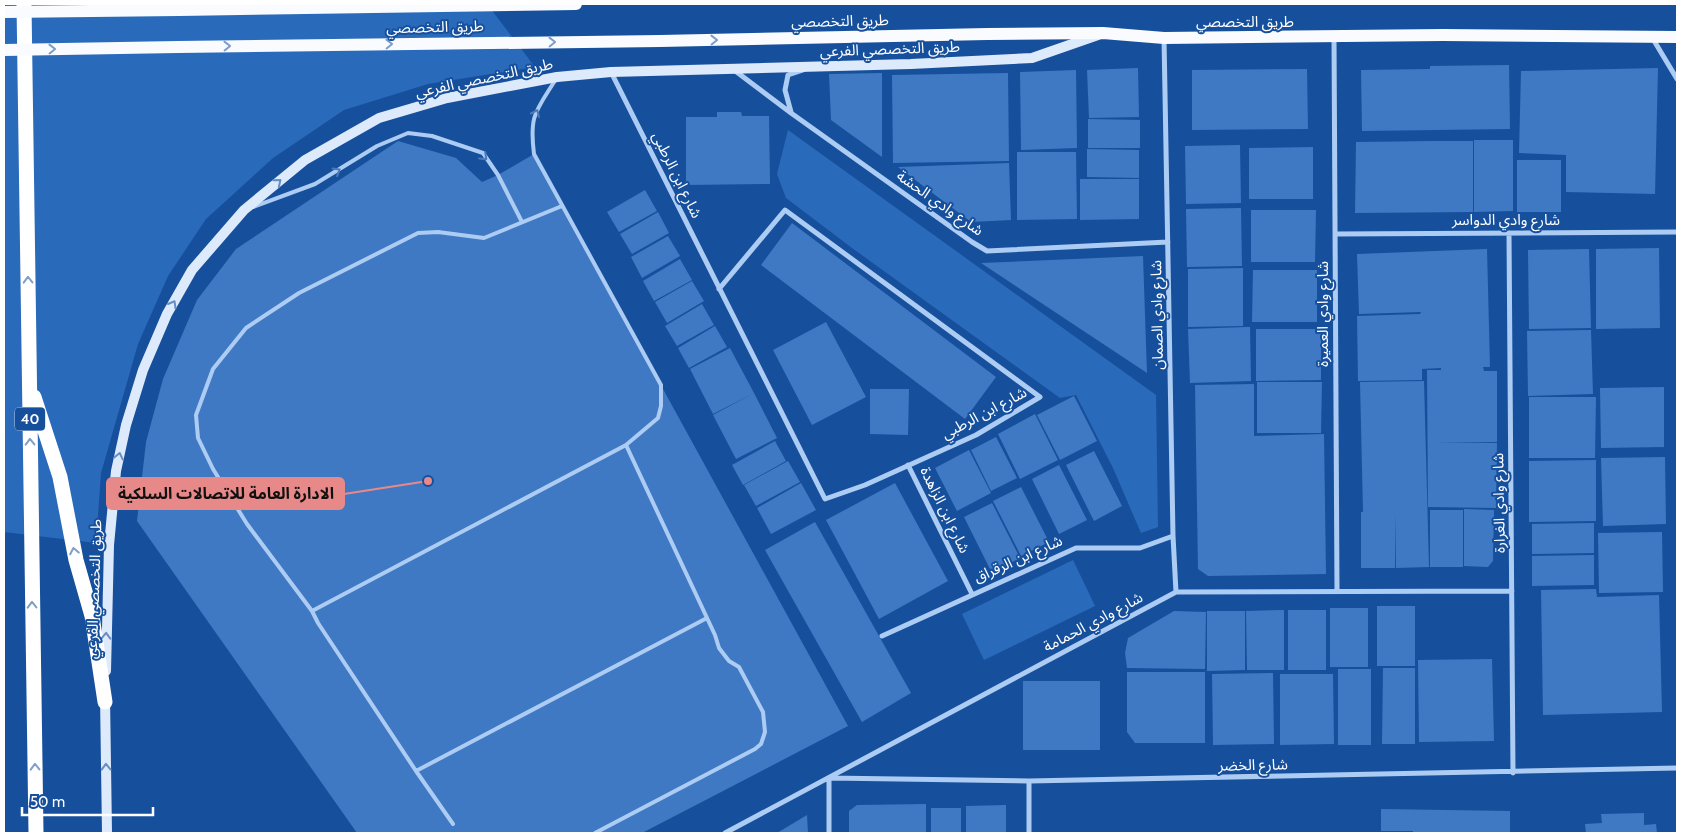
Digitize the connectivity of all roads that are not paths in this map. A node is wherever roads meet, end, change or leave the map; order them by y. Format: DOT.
graph roads {
  1 [pos="24,4"];
  2 [pos="576,4"];
  3 [pos="4,12"];
  4 [pos="1103,33"];
  5 [pos="1651,37"];
  6 [pos="1677,37"];
  7 [pos="1164,38"];
  8 [pos="1334,38"];
  9 [pos="4,50"];
  10 [pos="816,66"];
  11 [pos="732,68"];
  12 [pos="612,72"];
  13 [pos="557,77"];
  14 [pos="1677,79"];
  15 [pos="791,112"];
  16 [pos="562,206"];
  17 [pos="244,210"];
  18 [pos="522,222"];
  19 [pos="1677,232"];
  20 [pos="1508,233"];
  21 [pos="1335,234"];
  22 [pos="1168,242"];
  23 [pos="719,290"];
  24 [pos="29,382"];
  25 [pos="626,446"];
  26 [pos="908,465"];
  27 [pos="1173,536"];
  28 [pos="1337,590"];
  29 [pos="1512,591"];
  30 [pos="1176,592"];
  31 [pos="972,594"];
  32 [pos="312,611"];
  33 [pos="707,618"];
  34 [pos="882,636"];
  35 [pos="105,702"];
  36 [pos="1677,768"];
  37 [pos="416,771"];
  38 [pos="1513,773"];
  39 [pos="828,778"];
  40 [pos="1029,781"];
  41 [pos="453,824"];
  42 [pos="36,833"];
  43 [pos="107,833"];
  44 [pos="595,833"];
  45 [pos="725,833"];
  46 [pos="829,833"];
  47 [pos="1030,833"];
  24 -- 1 [label="highway, 40, one-way"];
  2 -- 3 [label="main road, طريق التخصصي, bridge"];
  4 -- 7 [label="main road, طريق التخصصي"];
  9 -- 4 [label="main road, طريق التخصصي, one-way, bridge"];
  4 -- 10 [label="main road, طريق التخصصي الفرعي"];
  5 -- 6 [label="main road, طريق التخصصي"];
  5 -- 8 [label="main road, طريق التخصصي"];
  5 -- 14 [label="street"];
  7 -- 8 [label="main road, طريق التخصصي"];
  7 -- 22 [label="street, شارع وادي الصمان"];
  8 -- 21 [label="street, شارع وادي العميرة"];
  10 -- 11 [label="main road, طريق التخصصي الفرعي"];
  10 -- 15 [label="street"];
  11 -- 12 [label="main road, طريق التخصصي الفرعي"];
  11 -- 15 [label="street, شارع وادي الحشة"];
  12 -- 13 [label="main road, طريق التخصصي الفرعي"];
  12 -- 23 [label="street, شارع ابن الرطبي"];
  16 -- 13 [label="lane, one-way"];
  17 -- 13 [label="main road, طريق التخصصي الفرعي, one-way"];
  15 -- 22 [label="street, شارع وادي الحشة"];
  16 -- 18 [label="lane"];
  16 -- 25 [label="lane"];
  17 -- 18 [label="lane, one-way"];
  35 -- 17 [label="main road, طريق التخصصي الفرعي, one-way"];
  18 -- 32 [label="lane"];
  19 -- 20 [label="street, شارع وادي الدواسر"];
  20 -- 21 [label="street, شارع وادي الدواسر"];
  20 -- 29 [label="street, شارع وادي الغرارة"];
  21 -- 28 [label="street, شارع وادي العميرة"];
  22 -- 27 [label="street, شارع وادي الصمان"];
  23 -- 26 [label="street, شارع ابن الرطبي"];
  23 -- 26 [label="street, شارع ابن الرطبي"];
  35 -- 24 [label="highway, one-way"];
  42 -- 24 [label="highway, 40, one-way"];
  25 -- 32 [label="lane"];
  25 -- 33 [label="lane"];
  26 -- 31 [label="street, شارع ابن الزاهدة"];
  27 -- 30 [label="street, شارع وادي الصمان"];
  27 -- 31 [label="street, شارع ابن الرقراق"];
  28 -- 29 [label="street, شارع وادي الحمامة"];
  28 -- 30 [label="street, شارع وادي الحمامة"];
  29 -- 38 [label="street, شارع وادي الغرارة"];
  30 -- 39 [label="street, شارع وادي الحمامة"];
  31 -- 34 [label="street, شارع ابن الرقراق"];
  32 -- 37 [label="lane"];
  33 -- 37 [label="lane"];
  33 -- 44 [label="lane"];
  43 -- 35 [label="main road, طريق التخصصي الفرعي, one-way"];
  36 -- 38 [label="street, شارع الخضر"];
  37 -- 41 [label="lane"];
  38 -- 40 [label="street, شارع الخضر"];
  39 -- 40 [label="street, شارع الخضر"];
  39 -- 45 [label="street, شارع وادي الحمامة"];
  39 -- 46 [label="street"];
  40 -- 47 [label="street"];
}
